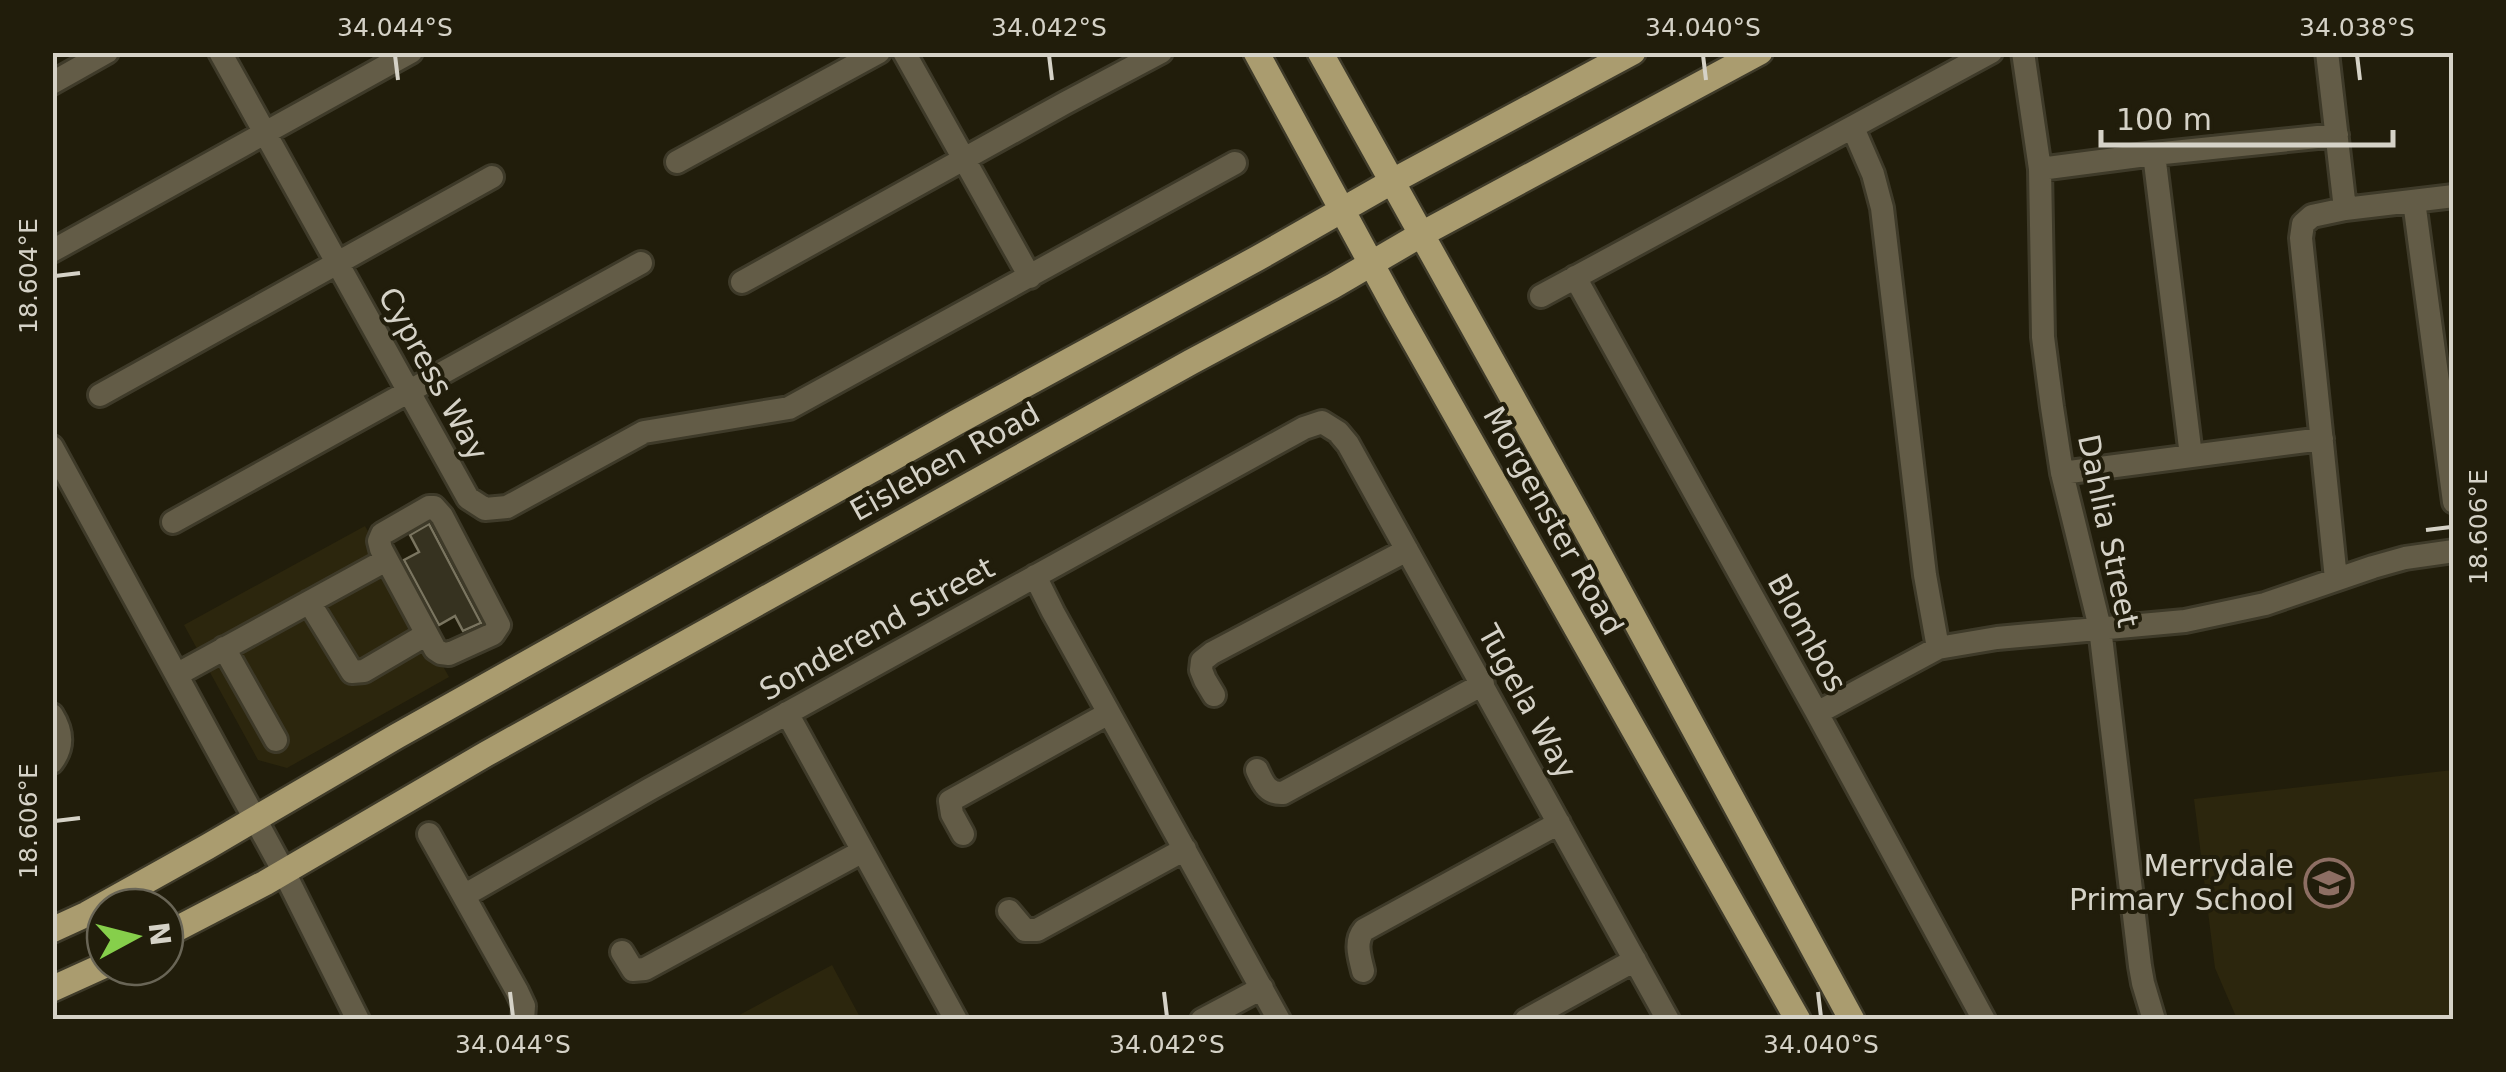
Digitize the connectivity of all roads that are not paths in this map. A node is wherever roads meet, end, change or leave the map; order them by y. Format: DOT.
graph roads {
  1 [pos="107,52"];
  2 [pos="220,52"];
  3 [pos="411,52"];
  4 [pos="878,52"];
  5 [pos="904,52"];
  6 [pos="1161,52"];
  7 [pos="1256,52"];
  8 [pos="1320,52"];
  9 [pos="1633,52"];
  10 [pos="1760,52"];
  11 [pos="1991,52"];
  12 [pos="2024,52"];
  13 [pos="2328,52"];
  14 [pos="52,82"];
  15 [pos="1853,128"];
  16 [pos="265,134"];
  17 [pos="2337,135"];
  18 [pos="2154,154"];
  19 [pos="964,159"];
  20 [pos="677,162"];
  21 [pos="1235,163"];
  22 [pos="2040,169"];
  23 [pos="492,177"];
  24 [pos="1393,181"];
  25 [pos="2454,196"];
  26 [pos="2414,200"];
  27 [pos="2345,209"];
  28 [pos="1342,210"];
  29 [pos="1422,234"];
  30 [pos="52,251"];
  31 [pos="1370,262"];
  32 [pos="337,263"];
  33 [pos="640,263"];
  34 [pos="1030,277"];
  35 [pos="1575,277"];
  36 [pos="742,282"];
  37 [pos="1541,296"];
  38 [pos="408,392"];
  39 [pos="100,394"];
  40 [pos="1322,422"];
  41 [pos="2322,439"];
  42 [pos="52,447"];
  43 [pos="2190,456"];
  44 [pos="2062,473"];
  45 [pos="2454,502"];
  46 [pos="173,522"];
  47 [pos="1407,550"];
  48 [pos="2454,550"];
  49 [pos="386,560"];
  50 [pos="1035,576"];
  51 [pos="2336,579"];
  52 [pos="309,602"];
  53 [pos="2100,628"];
  54 [pos="427,634"];
  55 [pos="224,648"];
  56 [pos="1938,648"];
  57 [pos="178,674"];
  58 [pos="1483,684"];
  59 [pos="1214,696"];
  60 [pos="1817,712"];
  61 [pos="787,713"];
  62 [pos="1109,713"];
  63 [pos="52,715"];
  64 [pos="276,740"];
  65 [pos="57,753"];
  66 [pos="1257,770"];
  67 [pos="255,820"];
  68 [pos="1559,823"];
  69 [pos="430,834"];
  70 [pos="963,834"];
  71 [pos="1185,849"];
  72 [pos="863,851"];
  73 [pos="284,872"];
  74 [pos="465,895"];
  75 [pos="1010,911"];
  76 [pos="185,925"];
  77 [pos="52,930"];
  78 [pos="622,952"];
  79 [pos="1635,960"];
  80 [pos="1364,971"];
  81 [pos="85,974"];
  82 [pos="52,988"];
  83 [pos="1262,988"];
  84 [pos="358,1020"];
  85 [pos="523,1020"];
  86 [pos="956,1020"];
  87 [pos="1202,1020"];
  88 [pos="1279,1020"];
  89 [pos="1526,1020"];
  90 [pos="1668,1020"];
  91 [pos="1798,1020"];
  92 [pos="1852,1020"];
  93 [pos="1984,1020"];
  94 [pos="2154,1020"];
  1 -- 14 [label="street"];
  2 -- 16 [label="street, Cypress Way"];
  3 -- 16 [label="street"];
  4 -- 20 [label="street"];
  5 -- 19 [label="street"];
  6 -- 19 [label="street"];
  7 -- 28 [label="main road, Morgenster Road"];
  8 -- 24 [label="main road, Morgenster Road"];
  9 -- 24 [label="main road, Eisleben Road"];
  10 -- 29 [label="main road, Eisleben Road"];
  11 -- 15 [label="street"];
  12 -- 22 [label="street, Dahlia Street"];
  13 -- 17 [label="street"];
  15 -- 35 [label="street"];
  15 -- 56 [label="street"];
  16 -- 30 [label="street"];
  16 -- 32 [label="street, Cypress Way"];
  17 -- 18 [label="street"];
  17 -- 27 [label="street"];
  18 -- 22 [label="street"];
  18 -- 43 [label="street"];
  19 -- 34 [label="street"];
  19 -- 36 [label="street"];
  21 -- 34 [label="street, Cypress Way"];
  22 -- 44 [label="street, Dahlia Street"];
  23 -- 32 [label="street"];
  24 -- 28 [label="main road, Eisleben Road"];
  24 -- 29 [label="main road, Morgenster Road"];
  25 -- 26 [label="street"];
  26 -- 27 [label="street"];
  26 -- 45 [label="street"];
  27 -- 41 [label="street"];
  28 -- 31 [label="main road, Morgenster Road"];
  28 -- 67 [label="main road, Eisleben Road"];
  29 -- 31 [label="main road, Eisleben Road"];
  29 -- 92 [label="main road, Morgenster Road"];
  31 -- 73 [label="main road, Eisleben Road"];
  31 -- 91 [label="main road, Morgenster Road"];
  32 -- 38 [label="street, Cypress Way"];
  32 -- 39 [label="street"];
  33 -- 38 [label="street"];
  34 -- 38 [label="street, Cypress Way"];
  35 -- 37 [label="street"];
  35 -- 60 [label="street, Blombos"];
  38 -- 46 [label="street"];
  40 -- 47 [label="street, Tugela Way"];
  40 -- 50 [label="street, Sonderend Street"];
  41 -- 43 [label="street"];
  41 -- 51 [label="street"];
  42 -- 57 [label="street"];
  43 -- 44 [label="street"];
  44 -- 53 [label="street, Dahlia Street"];
  47 -- 58 [label="street, Tugela Way"];
  47 -- 59 [label="street"];
  48 -- 51 [label="street"];
  49 -- 52 [label="street"];
  49 -- 54 [label="street"];
  49 -- 54 [label="street"];
  50 -- 61 [label="street, Sonderend Street"];
  50 -- 62 [label="street"];
  51 -- 53 [label="street"];
  52 -- 54 [label="street"];
  52 -- 55 [label="street"];
  53 -- 56 [label="street"];
  53 -- 94 [label="street, Dahlia Street"];
  55 -- 57 [label="street"];
  55 -- 64 [label="street"];
  56 -- 60 [label="street"];
  57 -- 67 [label="street"];
  58 -- 66 [label="street"];
  58 -- 68 [label="street, Tugela Way"];
  60 -- 93 [label="street, Blombos"];
  61 -- 72 [label="street"];
  61 -- 74 [label="street, Sonderend Street"];
  62 -- 70 [label="street"];
  62 -- 71 [label="street"];
  63 -- 65 [label="street"];
  67 -- 73 [label="street"];
  67 -- 77 [label="main road, Eisleben Road"];
  68 -- 79 [label="street, Tugela Way"];
  68 -- 80 [label="street"];
  69 -- 74 [label="street"];
  71 -- 75 [label="street"];
  71 -- 83 [label="street"];
  72 -- 78 [label="street"];
  72 -- 86 [label="street"];
  73 -- 76 [label="main road, Eisleben Road"];
  73 -- 84 [label="street"];
  74 -- 85 [label="street"];
  79 -- 89 [label="street"];
  79 -- 90 [label="street, Tugela Way"];
  81 -- 82 [label="main road"];
  83 -- 87 [label="street"];
  83 -- 88 [label="street"];
}
